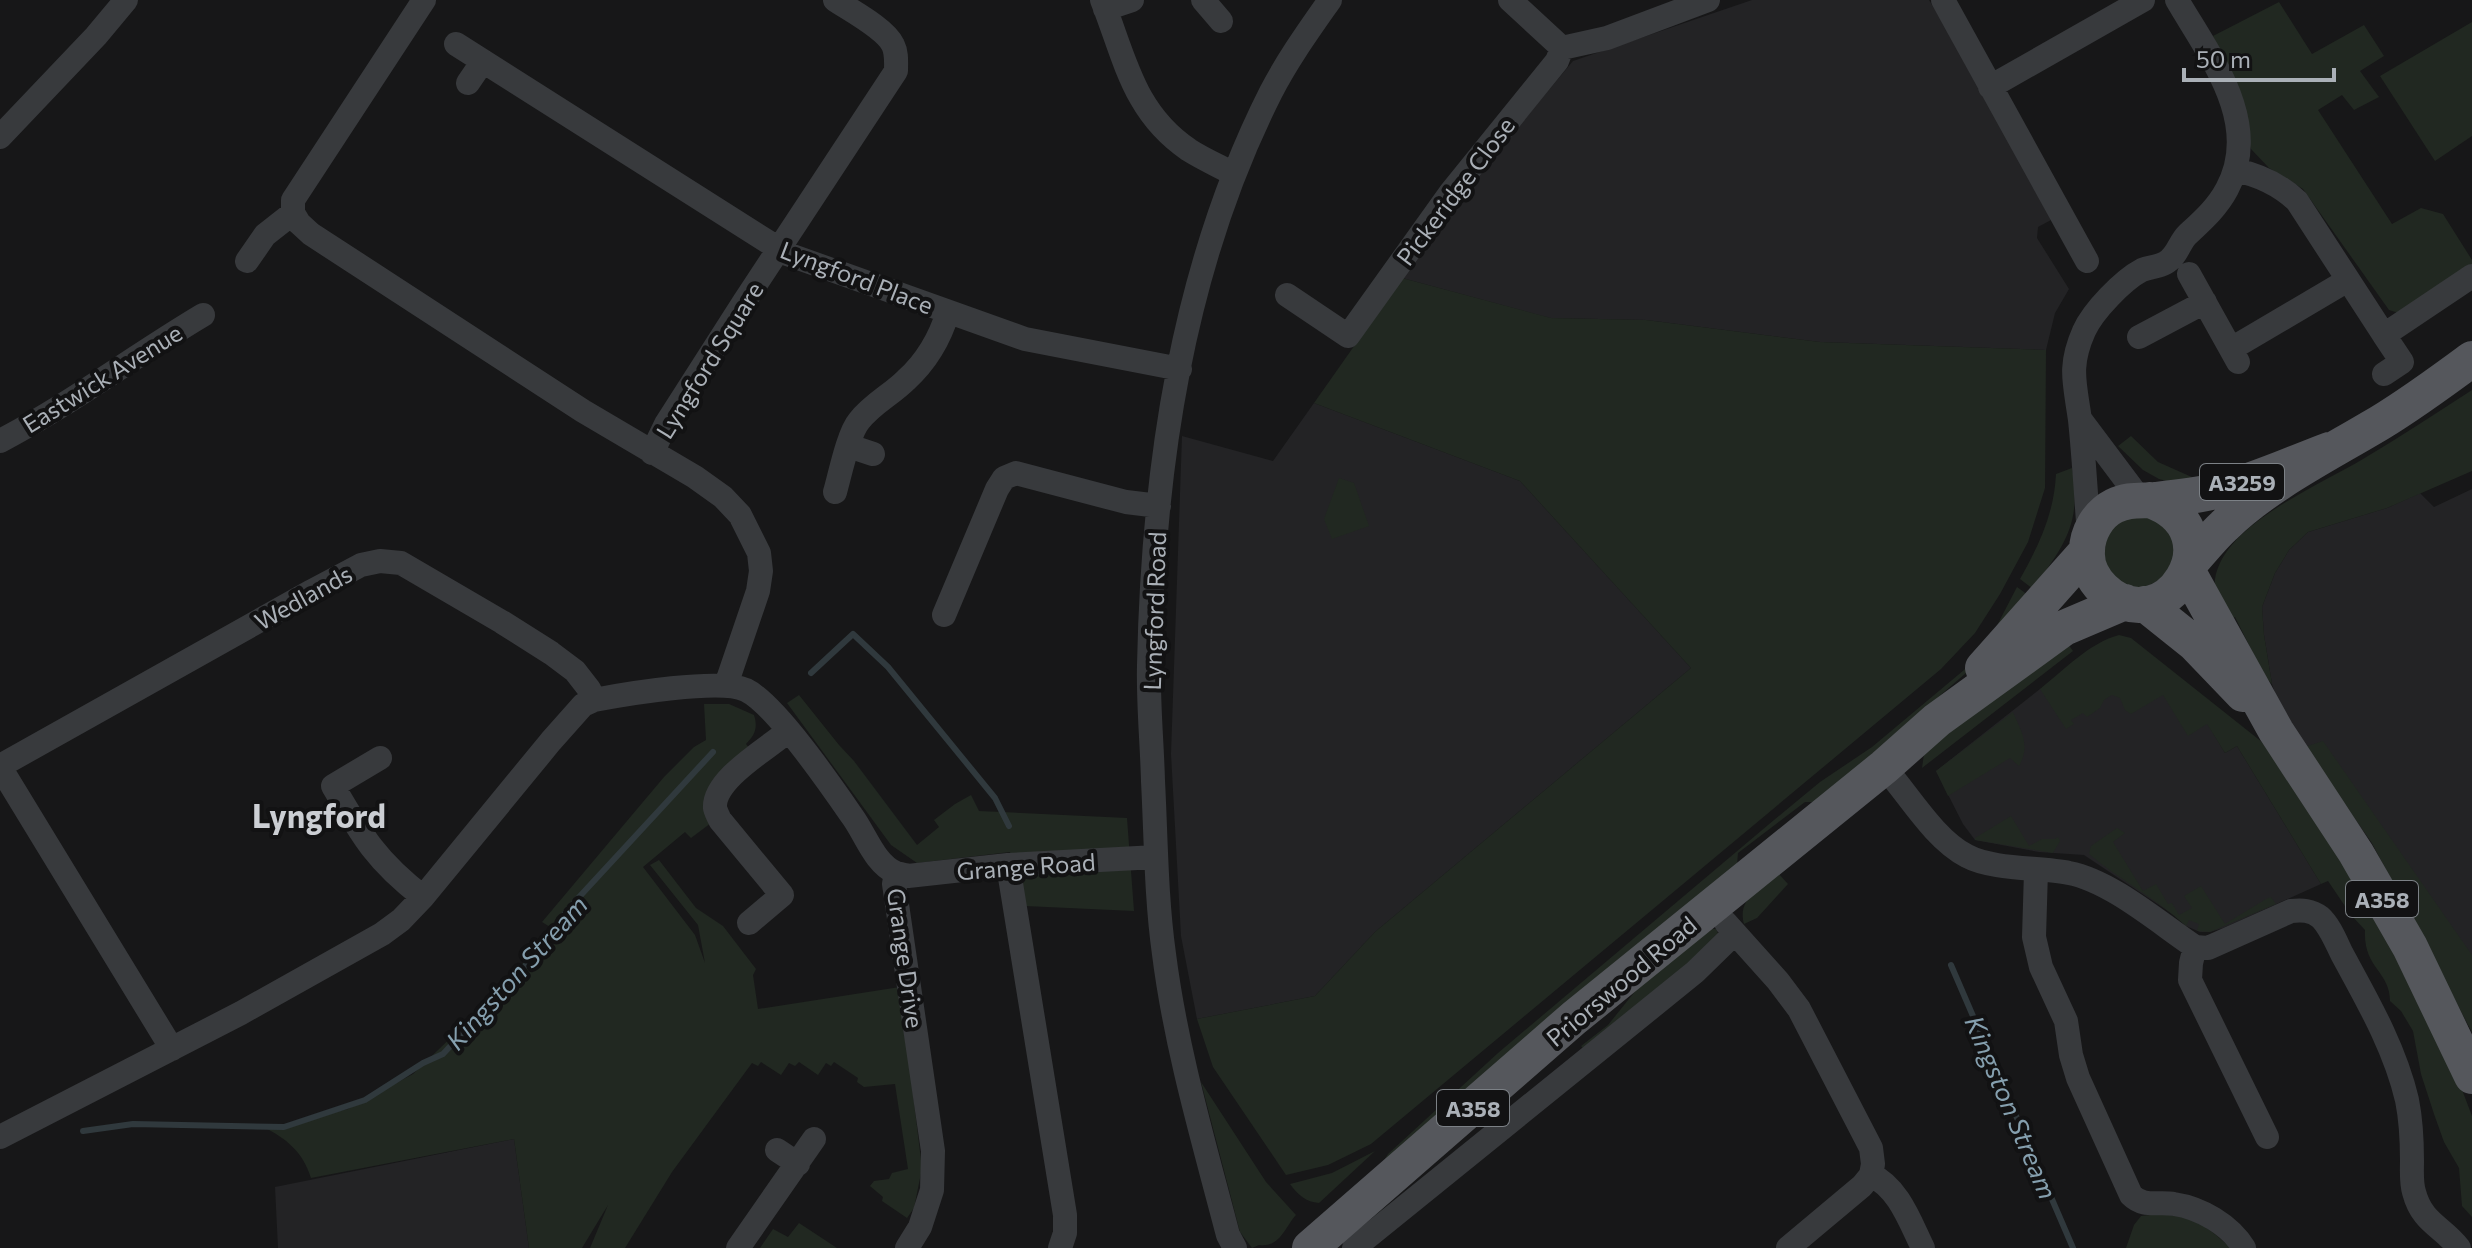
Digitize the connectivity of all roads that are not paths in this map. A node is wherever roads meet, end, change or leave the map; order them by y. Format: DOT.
graph roads {
  1 [pos="126,0"];
  2 [pos="424,0"];
  3 [pos="835,0"];
  4 [pos="1132,0"];
  5 [pos="1203,0"];
  6 [pos="1330,0"];
  7 [pos="1510,0"];
  8 [pos="1708,0"];
  9 [pos="1943,0"];
  10 [pos="2143,0"];
  11 [pos="2177,0"];
  12 [pos="1104,4"];
  13 [pos="1221,21"];
  14 [pos="456,44"];
  15 [pos="1562,48"];
  16 [pos="483,61"];
  17 [pos="468,83"];
  18 [pos="1990,87"];
  19 [pos="0,137"];
  20 [pos="2235,170"];
  21 [pos="1234,174"];
  22 [pos="293,213"];
  23 [pos="779,249"];
  24 [pos="247,261"];
  25 [pos="2087,261"];
  26 [pos="2189,274"];
  27 [pos="2472,276"];
  28 [pos="2348,280"];
  29 [pos="1287,295"];
  30 [pos="2205,302"];
  31 [pos="948,312"];
  32 [pos="203,315"];
  33 [pos="2384,335"];
  34 [pos="2139,337"];
  35 [pos="2472,359"];
  36 [pos="2402,362"];
  37 [pos="1180,369"];
  38 [pos="2080,419"];
  39 [pos="0,441"];
  40 [pos="849,446"];
  41 [pos="2329,450"];
  42 [pos="652,453"];
  43 [pos="873,454"];
  44 [pos="835,492"];
  45 [pos="2145,500"];
  46 [pos="1159,506"];
  47 [pos="2088,543"];
  48 [pos="2189,567"];
  49 [pos="2135,603"];
  50 [pos="944,615"];
  51 [pos="726,685"];
  52 [pos="594,700"];
  53 [pos="1937,720"];
  54 [pos="788,731"];
  55 [pos="2276,731"];
  56 [pos="380,758"];
  57 [pos="0,767"];
  58 [pos="1884,767"];
  59 [pos="1156,857"];
  60 [pos="1008,865"];
  61 [pos="2036,871"];
  62 [pos="896,873"];
  63 [pos="423,897"];
  64 [pos="1712,905"];
  65 [pos="749,923"];
  66 [pos="1734,934"];
  67 [pos="2195,947"];
  68 [pos="172,1049"];
  69 [pos="2472,1076"];
  70 [pos="0,1137"];
  71 [pos="2267,1137"];
  72 [pos="814,1139"];
  73 [pos="777,1150"];
  74 [pos="798,1164"];
  75 [pos="1871,1175"];
  76 [pos="738,1248"];
  77 [pos="907,1248"];
  78 [pos="1060,1248"];
  79 [pos="1235,1248"];
  80 [pos="1310,1248"];
  81 [pos="1354,1248"];
  82 [pos="1788,1248"];
  83 [pos="1923,1248"];
  84 [pos="2244,1248"];
  85 [pos="2459,1248"];
  1 -- 19 [label="street"];
  2 -- 22 [label="street"];
  3 -- 23 [label="street, Lyngford Square"];
  4 -- 12 [label="street"];
  5 -- 13 [label="street"];
  6 -- 21 [label="street, Lyngford Road"];
  7 -- 15 [label="street"];
  8 -- 15 [label="street"];
  9 -- 18 [label="street"];
  10 -- 18 [label="street"];
  11 -- 20 [label="street"];
  12 -- 21 [label="street"];
  14 -- 16 [label="street, Lyngford Place"];
  15 -- 29 [label="street, Pickeridge Close"];
  16 -- 17 [label="street"];
  16 -- 23 [label="street, Lyngford Place"];
  18 -- 25 [label="street"];
  20 -- 28 [label="street"];
  20 -- 38 [label="street"];
  21 -- 37 [label="street, Lyngford Road"];
  22 -- 24 [label="street"];
  22 -- 42 [label="street, Lyngford Square"];
  23 -- 31 [label="street, Lyngford Place"];
  23 -- 42 [label="street, Lyngford Square"];
  26 -- 30 [label="street"];
  27 -- 33 [label="street"];
  28 -- 30 [label="street"];
  28 -- 33 [label="street"];
  30 -- 34 [label="street"];
  31 -- 37 [label="street, Lyngford Place"];
  31 -- 40 [label="street"];
  32 -- 39 [label="street, Eastwick Avenue"];
  33 -- 36 [label="street"];
  35 -- 41 [label="main road, Priorswood Road / A3259"];
  37 -- 46 [label="street, Lyngford Road"];
  38 -- 45 [label="street"];
  38 -- 47 [label="street"];
  40 -- 43 [label="street"];
  40 -- 44 [label="street"];
  41 -- 45 [label="main road, Priorswood Road / A3259"];
  41 -- 48 [label="main road, Priorswood Road / A3259"];
  42 -- 51 [label="street, Lyngford Square"];
  45 -- 47 [label="main road, Priorswood Road / A358"];
  45 -- 48 [label="main road, A358"];
  46 -- 50 [label="street"];
  46 -- 59 [label="street, Lyngford Road"];
  47 -- 49 [label="main road, A358"];
  47 -- 53 [label="main road, Priorswood Road / A358"];
  48 -- 49 [label="main road, Priorswood Road / A358"];
  48 -- 55 [label="main road, A358"];
  49 -- 53 [label="main road, Priorswood Road / A358"];
  49 -- 55 [label="main road, A358"];
  51 -- 52 [label="street"];
  51 -- 54 [label="street, Grange Drive"];
  52 -- 57 [label="street, Wedlands"];
  52 -- 63 [label="street"];
  53 -- 58 [label="main road, Priorswood Road / A358"];
  54 -- 62 [label="street, Grange Drive"];
  54 -- 65 [label="street"];
  55 -- 69 [label="main road, A358"];
  56 -- 63 [label="street"];
  57 -- 68 [label="street, Wedlands"];
  58 -- 61 [label="street"];
  58 -- 64 [label="main road, Priorswood Road / A358"];
  59 -- 60 [label="street, Grange Road"];
  59 -- 79 [label="street, Lyngford Road"];
  60 -- 62 [label="street, Grange Road"];
  60 -- 78 [label="street"];
  61 -- 67 [label="street"];
  61 -- 84 [label="street"];
  62 -- 77 [label="street, Grange Drive"];
  63 -- 68 [label="street"];
  64 -- 66 [label="street"];
  64 -- 80 [label="main road, Priorswood Road / A358"];
  66 -- 75 [label="street"];
  66 -- 81 [label="street, Priorswood Road"];
  67 -- 71 [label="street"];
  67 -- 85 [label="street"];
  68 -- 70 [label="street"];
  72 -- 74 [label="street"];
  73 -- 74 [label="street"];
  74 -- 76 [label="street"];
  75 -- 82 [label="street"];
  75 -- 83 [label="street"];
}
